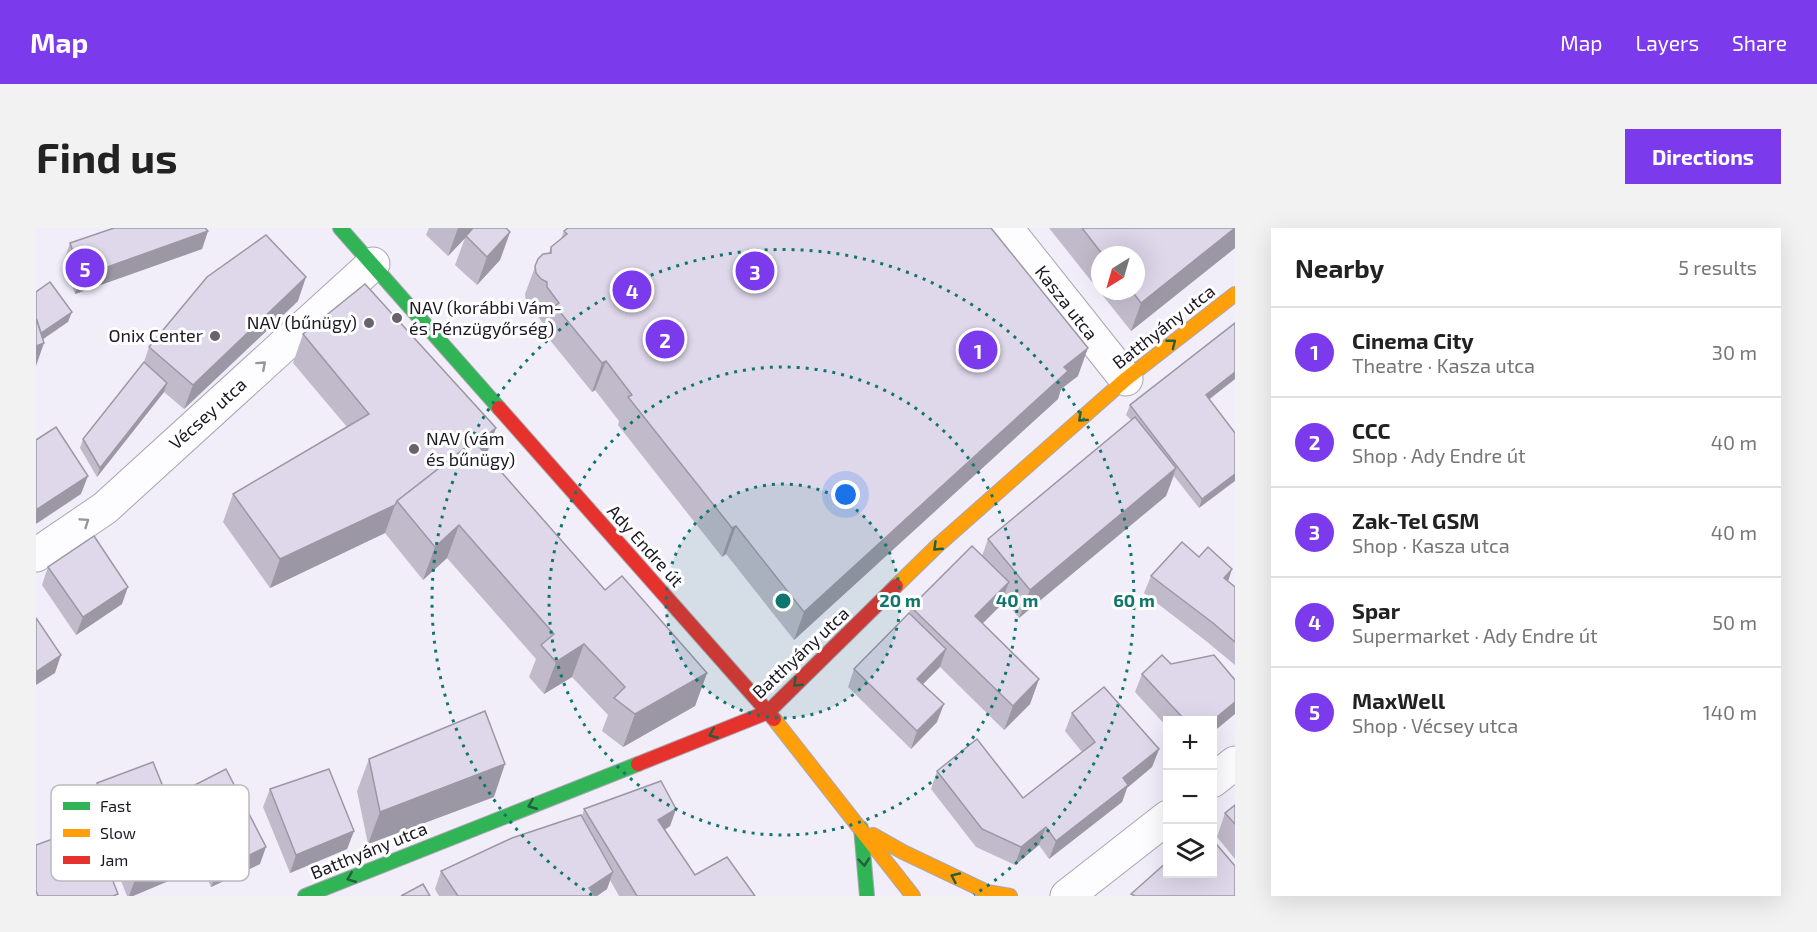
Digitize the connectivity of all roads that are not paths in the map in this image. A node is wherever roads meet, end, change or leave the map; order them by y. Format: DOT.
graph roads {
  1 [pos="340,228"];
  2 [pos="1006,228"];
  3 [pos="373,264"];
  4 [pos="1235,294"];
  5 [pos="1126,379"];
  6 [pos="36,555"];
  7 [pos="768,712"];
  8 [pos="1235,763"];
  9 [pos="1217,777"];
  10 [pos="1163,820"];
  11 [pos="861,828"];
  12 [pos="305,896"];
  13 [pos="867,896"];
  14 [pos="913,896"];
  15 [pos="1010,896"];
  16 [pos="1067,896"];
  1 -- 3 [label="street, Ady Endre út"];
  2 -- 5 [label="street, Kasza utca"];
  6 -- 3 [label="street, Vécsey utca, one-way"];
  3 -- 7 [label="street, Ady Endre út"];
  5 -- 4 [label="street, Batthyány utca, one-way"];
  5 -- 7 [label="street, Batthyány utca, one-way"];
  7 -- 11 [label="street, Ady Endre út"];
  7 -- 12 [label="street, Batthyány utca, one-way"];
  8 -- 9 [label="street"];
  10 -- 16 [label="street"];
  11 -- 13 [label="street, one-way"];
  11 -- 14 [label="street, Ady Endre út"];
  15 -- 11 [label="street, one-way"];
}
